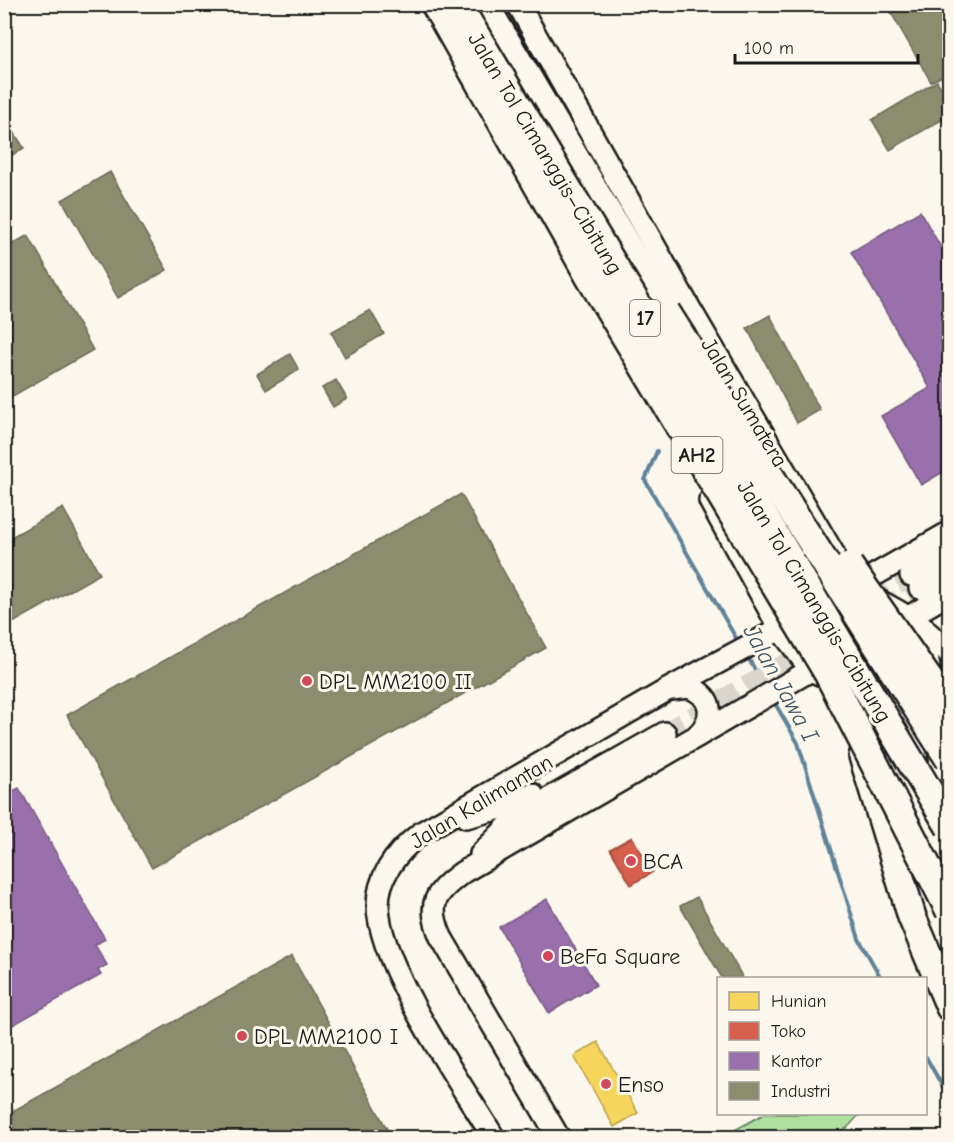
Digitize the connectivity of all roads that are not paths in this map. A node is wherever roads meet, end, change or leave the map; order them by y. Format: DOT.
graph roads {
  1 [pos="430,4"];
  2 [pos="435,4"];
  3 [pos="457,4"];
  4 [pos="484,4"];
  5 [pos="518,4"];
  6 [pos="666,312"];
  7 [pos="950,532"];
  8 [pos="950,554"];
  9 [pos="950,572"];
  10 [pos="852,588"];
  11 [pos="950,593"];
  12 [pos="916,621"];
  13 [pos="780,629"];
  14 [pos="882,641"];
  15 [pos="950,654"];
  16 [pos="827,679"];
  17 [pos="667,690"];
  18 [pos="950,710"];
  19 [pos="693,740"];
  20 [pos="877,754"];
  21 [pos="950,760"];
  22 [pos="950,786"];
  23 [pos="436,825"];
  24 [pos="950,827"];
  25 [pos="950,862"];
  26 [pos="463,872"];
  27 [pos="950,876"];
  28 [pos="950,911"];
  29 [pos="923,945"];
  30 [pos="950,970"];
  31 [pos="950,1007"];
  32 [pos="494,1137"];
  33 [pos="559,1137"];
  1 -- 13 [label="street"];
  2 -- 16 [label="highway, AH2, bridge"];
  3 -- 24 [label="highway, Jalan Tol Cimanggis–Cibitung / 17, bridge"];
  4 -- 6 [label="highway, Jalan Tol Cimanggis–Cibitung / 17"];
  5 -- 10 [label="street, Jalan Sumatera"];
  6 -- 18 [label="highway, bridge"];
  6 -- 21 [label="highway, 17, bridge"];
  7 -- 10 [label="street"];
  8 -- 9 [label="street"];
  10 -- 12 [label="street"];
  10 -- 14 [label="street, Jalan Sumatera"];
  11 -- 12 [label="street"];
  12 -- 14 [label="street"];
  12 -- 15 [label="street"];
  12 -- 22 [label="street"];
  13 -- 16 [label="street"];
  13 -- 17 [label="street, Jalan Kalimantan"];
  14 -- 16 [label="street"];
  16 -- 19 [label="street"];
  16 -- 20 [label="street"];
  16 -- 27 [label="highway, bridge"];
  16 -- 28 [label="highway, AH2, bridge"];
  16 -- 29 [label="highway"];
  17 -- 19 [label="street"];
  17 -- 23 [label="street, Jalan Kalimantan"];
  19 -- 26 [label="street"];
  20 -- 25 [label="highway"];
  23 -- 26 [label="street"];
  23 -- 32 [label="street, Jalan Kalimantan"];
  26 -- 33 [label="street"];
  29 -- 30 [label="highway"];
  29 -- 31 [label="highway"];
}
